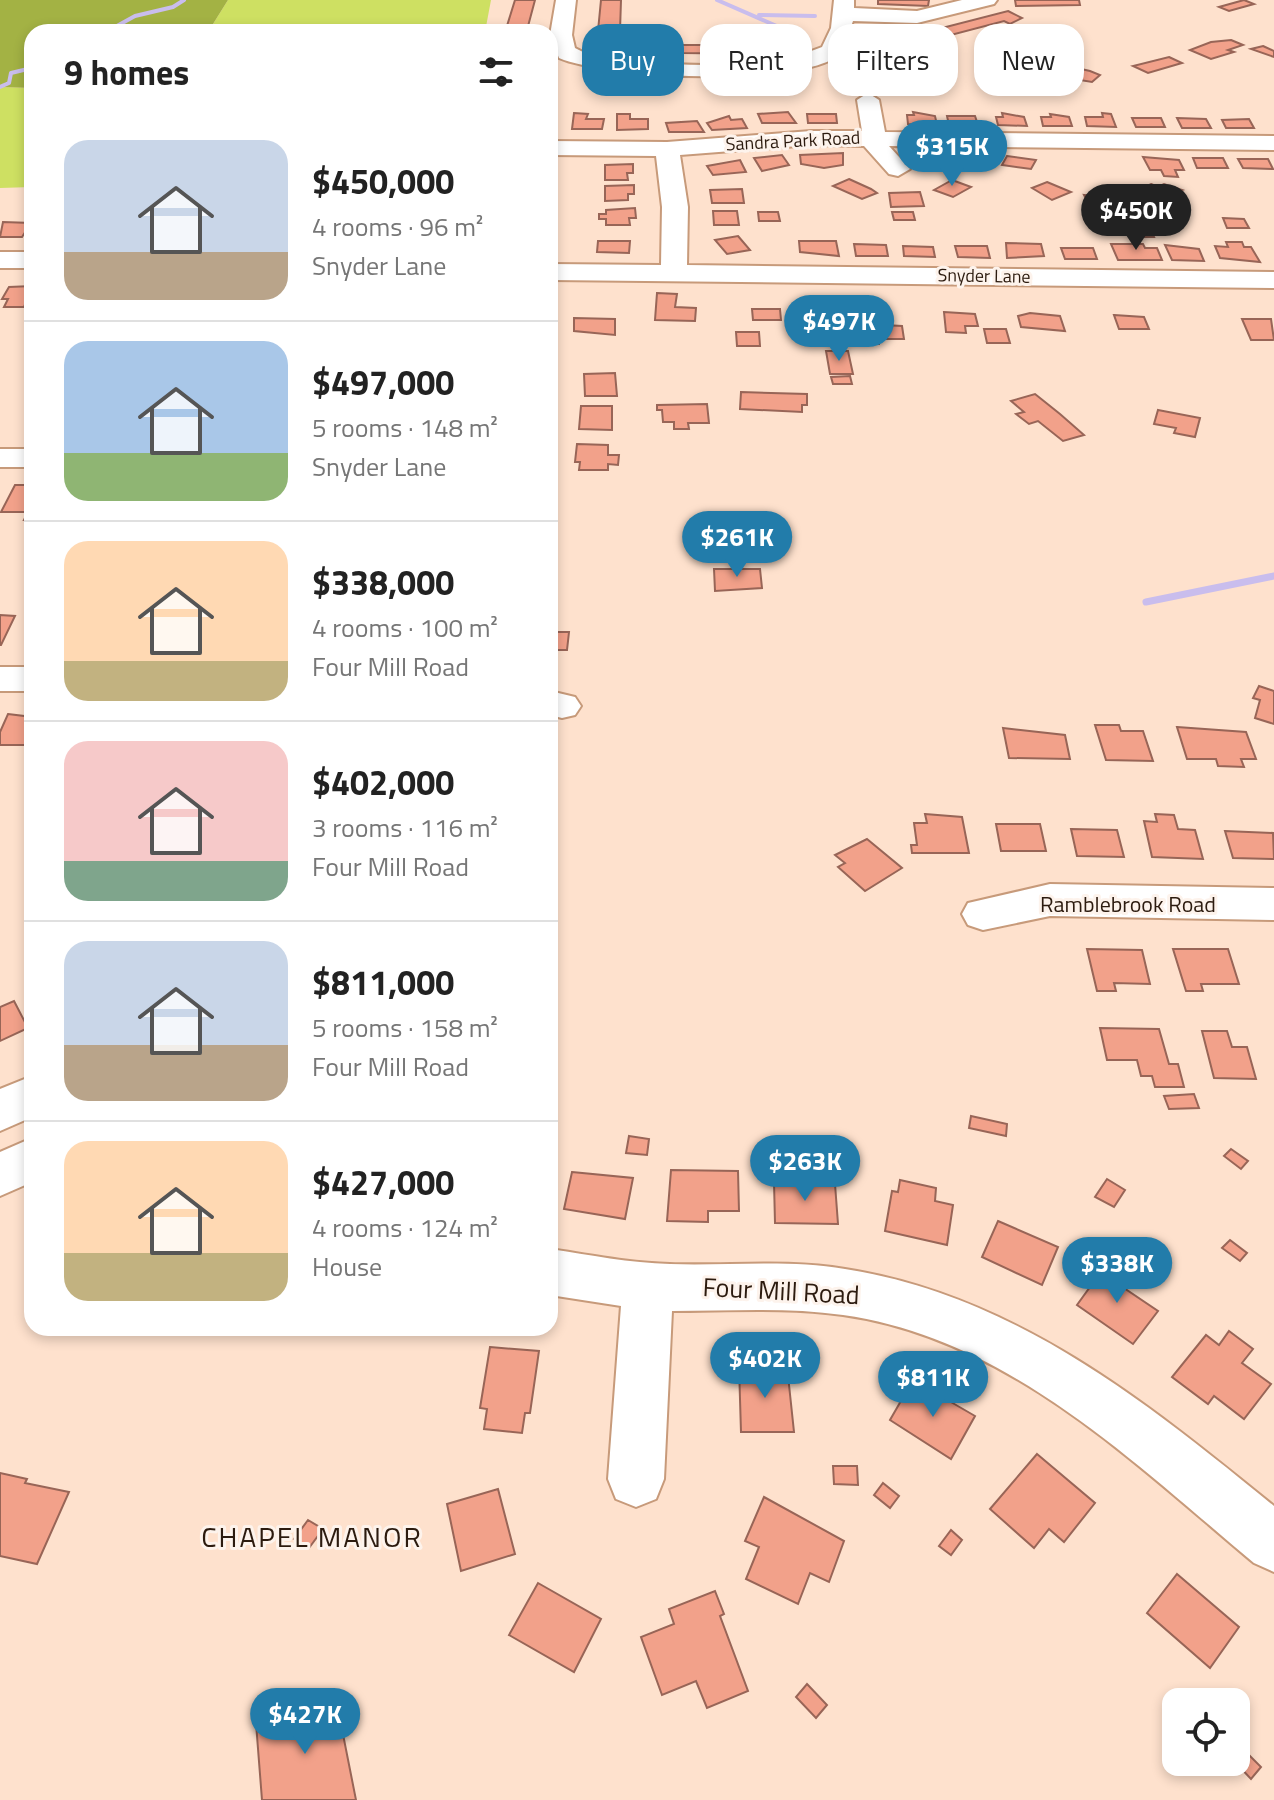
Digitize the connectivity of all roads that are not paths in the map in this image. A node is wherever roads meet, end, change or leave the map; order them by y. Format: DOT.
graph roads {
  1 [pos="566,0"];
  2 [pos="987,0"];
  3 [pos="843,7"];
  4 [pos="868,100"];
  5 [pos="872,138"];
  6 [pos="1274,143"];
  7 [pos="558,148"];
  8 [pos="667,149"];
  9 [pos="898,169"];
  10 [pos="0,260"];
  11 [pos="24,260"];
  12 [pos="558,272"];
  13 [pos="674,272"];
  14 [pos="1274,280"];
  15 [pos="0,458"];
  16 [pos="24,458"];
  17 [pos="0,679"];
  18 [pos="24,679"];
  19 [pos="1274,904"];
  20 [pos="983,914"];
  21 [pos="24,1099"];
  22 [pos="0,1111"];
  23 [pos="24,1163"];
  24 [pos="0,1175"];
  25 [pos="558,1273"];
  26 [pos="648,1286"];
  27 [pos="636,1479"];
  28 [pos="1272,1537"];
  1 -- 3 [label="street"];
  2 -- 3 [label="street"];
  4 -- 5 [label="street"];
  5 -- 6 [label="street, Sandra Park Road"];
  5 -- 8 [label="street, Sandra Park Road"];
  5 -- 9 [label="street"];
  7 -- 8 [label="street, Sandra Park Road"];
  8 -- 13 [label="street"];
  10 -- 11 [label="street"];
  12 -- 13 [label="street, Snyder Lane"];
  13 -- 14 [label="street, Snyder Lane"];
  15 -- 16 [label="street"];
  17 -- 18 [label="street"];
  19 -- 20 [label="street, Ramblebrook Road"];
  21 -- 22 [label="street"];
  23 -- 24 [label="street"];
  25 -- 26 [label="street, Four Mill Road"];
  26 -- 27 [label="street"];
  26 -- 28 [label="street, Four Mill Road"];
}
